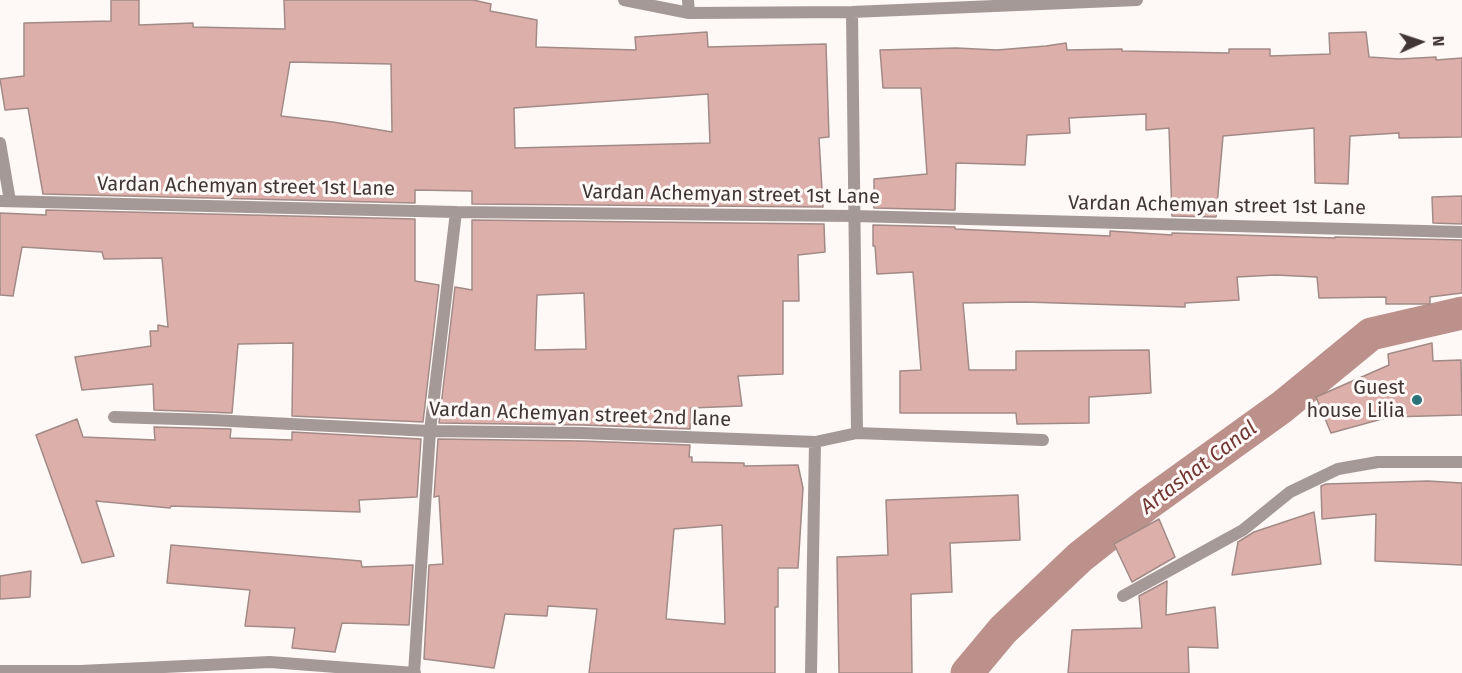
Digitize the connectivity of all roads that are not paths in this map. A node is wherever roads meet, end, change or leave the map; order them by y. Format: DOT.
graph roads {
  1 [pos="624,0"];
  2 [pos="1137,0"];
  3 [pos="688,6"];
  4 [pos="852,12"];
  5 [pos="0,143"];
  6 [pos="5,201"];
  7 [pos="456,212"];
  8 [pos="854,216"];
  9 [pos="1462,232"];
  10 [pos="114,417"];
  11 [pos="430,431"];
  12 [pos="857,433"];
  13 [pos="1043,440"];
  14 [pos="815,442"];
  15 [pos="1462,462"];
  16 [pos="1123,596"];
  17 [pos="0,671"];
  18 [pos="414,673"];
  19 [pos="811,673"];
  1 -- 3 [label="street"];
  2 -- 4 [label="street"];
  3 -- 4 [label="street"];
  4 -- 8 [label="street"];
  5 -- 6 [label="street"];
  6 -- 7 [label="street, Vardan Achemyan street 1st Lane"];
  7 -- 8 [label="street, Vardan Achemyan street 1st Lane"];
  7 -- 11 [label="street"];
  8 -- 9 [label="street, Vardan Achemyan street 1st Lane"];
  8 -- 12 [label="street"];
  10 -- 11 [label="street, Vardan Achemyan street 2nd lane"];
  11 -- 14 [label="street, Vardan Achemyan street 2nd lane"];
  11 -- 18 [label="street"];
  12 -- 13 [label="street, Vardan Achemyan street 2nd lane"];
  12 -- 14 [label="street, Vardan Achemyan street 2nd lane"];
  14 -- 19 [label="street"];
  15 -- 16 [label="street"];
  17 -- 18 [label="street"];
}
